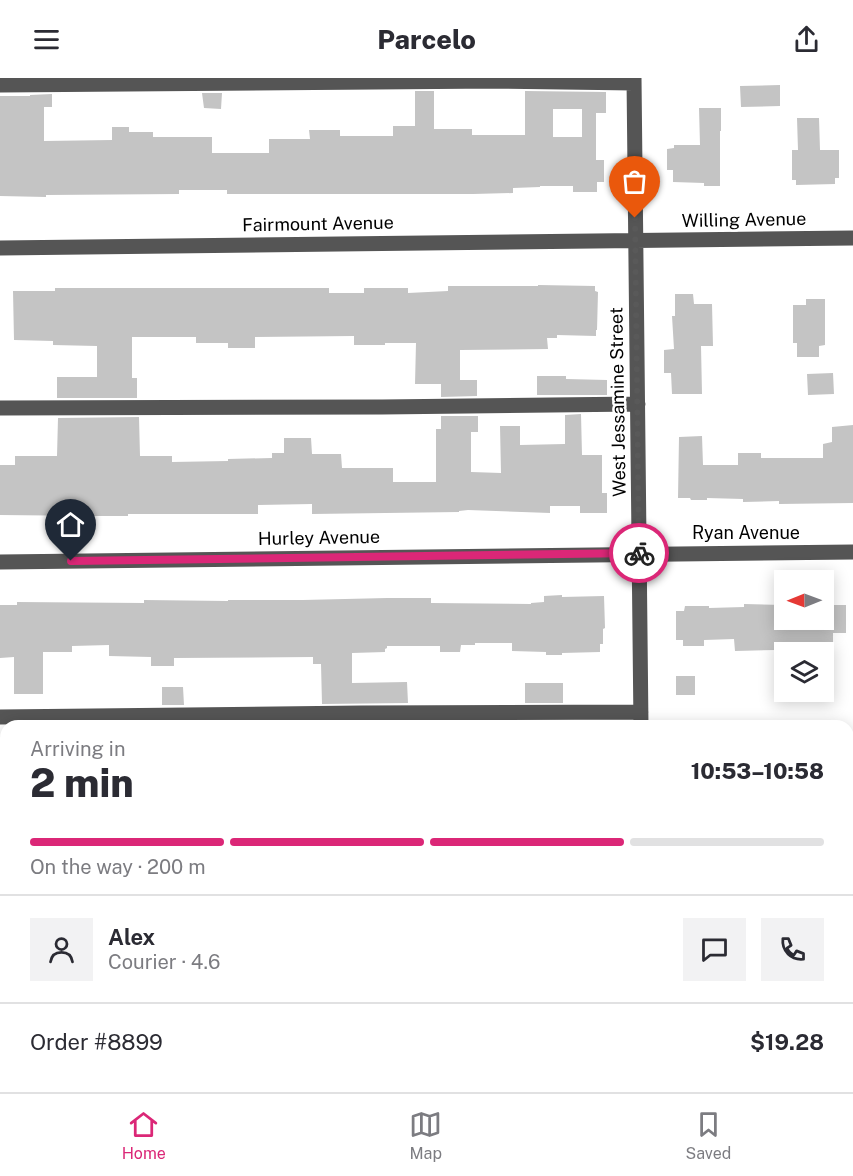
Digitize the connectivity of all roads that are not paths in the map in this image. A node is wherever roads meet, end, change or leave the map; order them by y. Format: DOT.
graph roads {
  1 [pos="634,80"];
  2 [pos="0,86"];
  3 [pos="853,238"];
  4 [pos="636,240"];
  5 [pos="0,248"];
  6 [pos="638,404"];
  7 [pos="0,408"];
  8 [pos="853,552"];
  9 [pos="639,553"];
  10 [pos="0,562"];
  11 [pos="0,717"];
  12 [pos="641,719"];
  1 -- 2 [label="street"];
  1 -- 4 [label="street, West Jessamine Street"];
  3 -- 4 [label="street, Willing Avenue"];
  4 -- 5 [label="street, Fairmount Avenue"];
  4 -- 6 [label="street, West Jessamine Street"];
  6 -- 7 [label="street"];
  6 -- 9 [label="street, West Jessamine Street"];
  8 -- 9 [label="street, Ryan Avenue"];
  9 -- 10 [label="street, Hurley Avenue"];
  9 -- 12 [label="street, West Jessamine Street"];
  11 -- 12 [label="street"];
}
